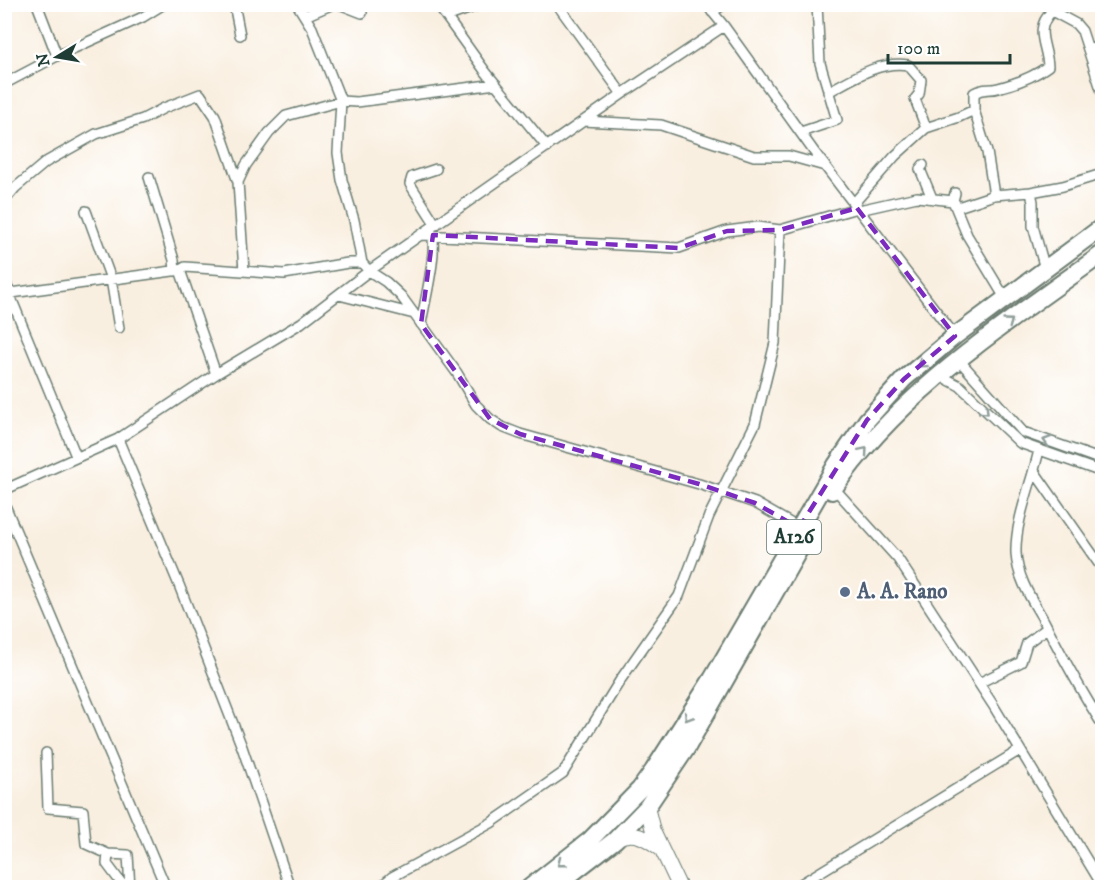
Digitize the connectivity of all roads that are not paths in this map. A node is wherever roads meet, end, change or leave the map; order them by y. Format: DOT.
graph roads {
  1 [pos="37,4"];
  2 [pos="164,4"];
  3 [pos="234,4"];
  4 [pos="297,4"];
  5 [pos="333,4"];
  6 [pos="339,4"];
  7 [pos="436,4"];
  8 [pos="482,4"];
  9 [pos="557,4"];
  10 [pos="725,4"];
  11 [pos="817,4"];
  12 [pos="154,7"];
  13 [pos="1048,7"];
  14 [pos="709,8"];
  15 [pos="362,13"];
  16 [pos="305,16"];
  17 [pos="446,17"];
  18 [pos="724,26"];
  19 [pos="240,35"];
  20 [pos="1102,45"];
  21 [pos="1090,50"];
  22 [pos="57,56"];
  23 [pos="4,84"];
  24 [pos="496,84"];
  25 [pos="828,92"];
  26 [pos="1102,92"];
  27 [pos="622,94"];
  28 [pos="340,101"];
  29 [pos="974,110"];
  30 [pos="583,121"];
  31 [pos="926,128"];
  32 [pos="801,132"];
  33 [pos="547,147"];
  34 [pos="923,165"];
  35 [pos="825,166"];
  36 [pos="436,170"];
  37 [pos="1102,174"];
  38 [pos="149,177"];
  39 [pos="238,182"];
  40 [pos="1030,192"];
  41 [pos="994,195"];
  42 [pos="953,197"];
  43 [pos="932,198"];
  44 [pos="4,201"];
  45 [pos="857,207"];
  46 [pos="86,211"];
  47 [pos="1102,227"];
  48 [pos="780,230"];
  49 [pos="430,231"];
  50 [pos="1102,254"];
  51 [pos="362,263"];
  52 [pos="1045,269"];
  53 [pos="177,271"];
  54 [pos="244,271"];
  55 [pos="369,271"];
  56 [pos="4,276"];
  57 [pos="111,279"];
  58 [pos="7,293"];
  59 [pos="339,295"];
  60 [pos="1005,298"];
  61 [pos="414,314"];
  62 [pos="421,324"];
  63 [pos="119,328"];
  64 [pos="955,336"];
  65 [pos="958,360"];
  66 [pos="216,374"];
  67 [pos="939,375"];
  68 [pos="118,439"];
  69 [pos="1039,450"];
  70 [pos="76,456"];
  71 [pos="1102,460"];
  72 [pos="1034,471"];
  73 [pos="1102,472"];
  74 [pos="834,488"];
  75 [pos="4,490"];
  76 [pos="721,491"];
  77 [pos="4,503"];
  78 [pos="799,528"];
  79 [pos="1102,568"];
  80 [pos="1047,628"];
  81 [pos="979,683"];
  82 [pos="1102,724"];
  83 [pos="1020,750"];
  84 [pos="46,753"];
  85 [pos="647,807"];
  86 [pos="615,840"];
  87 [pos="663,850"];
  88 [pos="108,854"];
  89 [pos="1102,885"];
  90 [pos="125,888"];
  91 [pos="130,888"];
  92 [pos="166,888"];
  93 [pos="290,888"];
  94 [pos="379,888"];
  95 [pos="529,888"];
  96 [pos="553,888"];
  97 [pos="680,888"];
  98 [pos="794,888"];
  1 -- 22 [label="street"];
  2 -- 12 [label="street"];
  3 -- 19 [label="street"];
  4 -- 16 [label="street"];
  5 -- 16 [label="street"];
  6 -- 15 [label="street"];
  7 -- 17 [label="street"];
  8 -- 17 [label="street"];
  9 -- 27 [label="street"];
  10 -- 14 [label="street"];
  11 -- 25 [label="street"];
  12 -- 22 [label="street"];
  13 -- 21 [label="street"];
  13 -- 29 [label="street"];
  14 -- 18 [label="street"];
  16 -- 28 [label="street"];
  17 -- 24 [label="street"];
  18 -- 27 [label="street"];
  18 -- 32 [label="street"];
  20 -- 21 [label="street"];
  21 -- 26 [label="street"];
  22 -- 23 [label="street"];
  24 -- 28 [label="street"];
  24 -- 33 [label="street"];
  25 -- 31 [label="street"];
  25 -- 32 [label="street"];
  27 -- 30 [label="street"];
  28 -- 39 [label="street"];
  28 -- 51 [label="street"];
  29 -- 31 [label="street"];
  29 -- 41 [label="street"];
  30 -- 33 [label="street"];
  30 -- 35 [label="street"];
  31 -- 45 [label="street"];
  32 -- 35 [label="street"];
  33 -- 49 [label="street"];
  34 -- 43 [label="street"];
  35 -- 45 [label="street"];
  36 -- 49 [label="street"];
  37 -- 40 [label="street"];
  38 -- 53 [label="street"];
  39 -- 44 [label="street"];
  39 -- 54 [label="street"];
  40 -- 41 [label="street"];
  40 -- 52 [label="street"];
  41 -- 42 [label="street"];
  42 -- 43 [label="street"];
  42 -- 60 [label="street"];
  43 -- 45 [label="street"];
  45 -- 48 [label="street"];
  45 -- 64 [label="street"];
  46 -- 57 [label="street"];
  47 -- 52 [label="highway, A126"];
  48 -- 49 [label="street"];
  48 -- 76 [label="street"];
  49 -- 55 [label="street"];
  49 -- 62 [label="street"];
  65 -- 50 [label="highway, A126, one-way"];
  51 -- 54 [label="street"];
  51 -- 55 [label="street"];
  52 -- 60 [label="highway, A126"];
  53 -- 54 [label="street"];
  53 -- 57 [label="street"];
  53 -- 66 [label="street"];
  55 -- 59 [label="street"];
  55 -- 61 [label="street"];
  56 -- 58 [label="street"];
  57 -- 58 [label="street"];
  57 -- 63 [label="street"];
  58 -- 70 [label="street"];
  59 -- 61 [label="street"];
  59 -- 66 [label="street"];
  60 -- 64 [label="highway, A126"];
  61 -- 62 [label="street"];
  62 -- 76 [label="street"];
  64 -- 78 [label="highway, A126, one-way"];
  65 -- 67 [label="highway, A126"];
  71 -- 65 [label="street, one-way"];
  66 -- 68 [label="street"];
  67 -- 69 [label="street, one-way"];
  74 -- 67 [label="highway, A126, one-way"];
  68 -- 70 [label="street"];
  68 -- 93 [label="street"];
  69 -- 72 [label="street"];
  69 -- 73 [label="street"];
  70 -- 75 [label="street"];
  72 -- 79 [label="street"];
  72 -- 80 [label="street"];
  74 -- 81 [label="street"];
  74 -- 85 [label="highway, A126"];
  76 -- 78 [label="street"];
  76 -- 94 [label="street"];
  77 -- 92 [label="street"];
  78 -- 95 [label="highway, A126, one-way"];
  80 -- 81 [label="street"];
  80 -- 82 [label="street"];
  81 -- 83 [label="street"];
  83 -- 89 [label="street"];
  83 -- 98 [label="street"];
  84 -- 88 [label="street"];
  85 -- 86 [label="highway, A126"];
  85 -- 87 [label="street"];
  86 -- 87 [label="street"];
  86 -- 96 [label="highway, A126"];
  87 -- 97 [label="street"];
  88 -- 90 [label="street"];
  88 -- 91 [label="street"];
}
